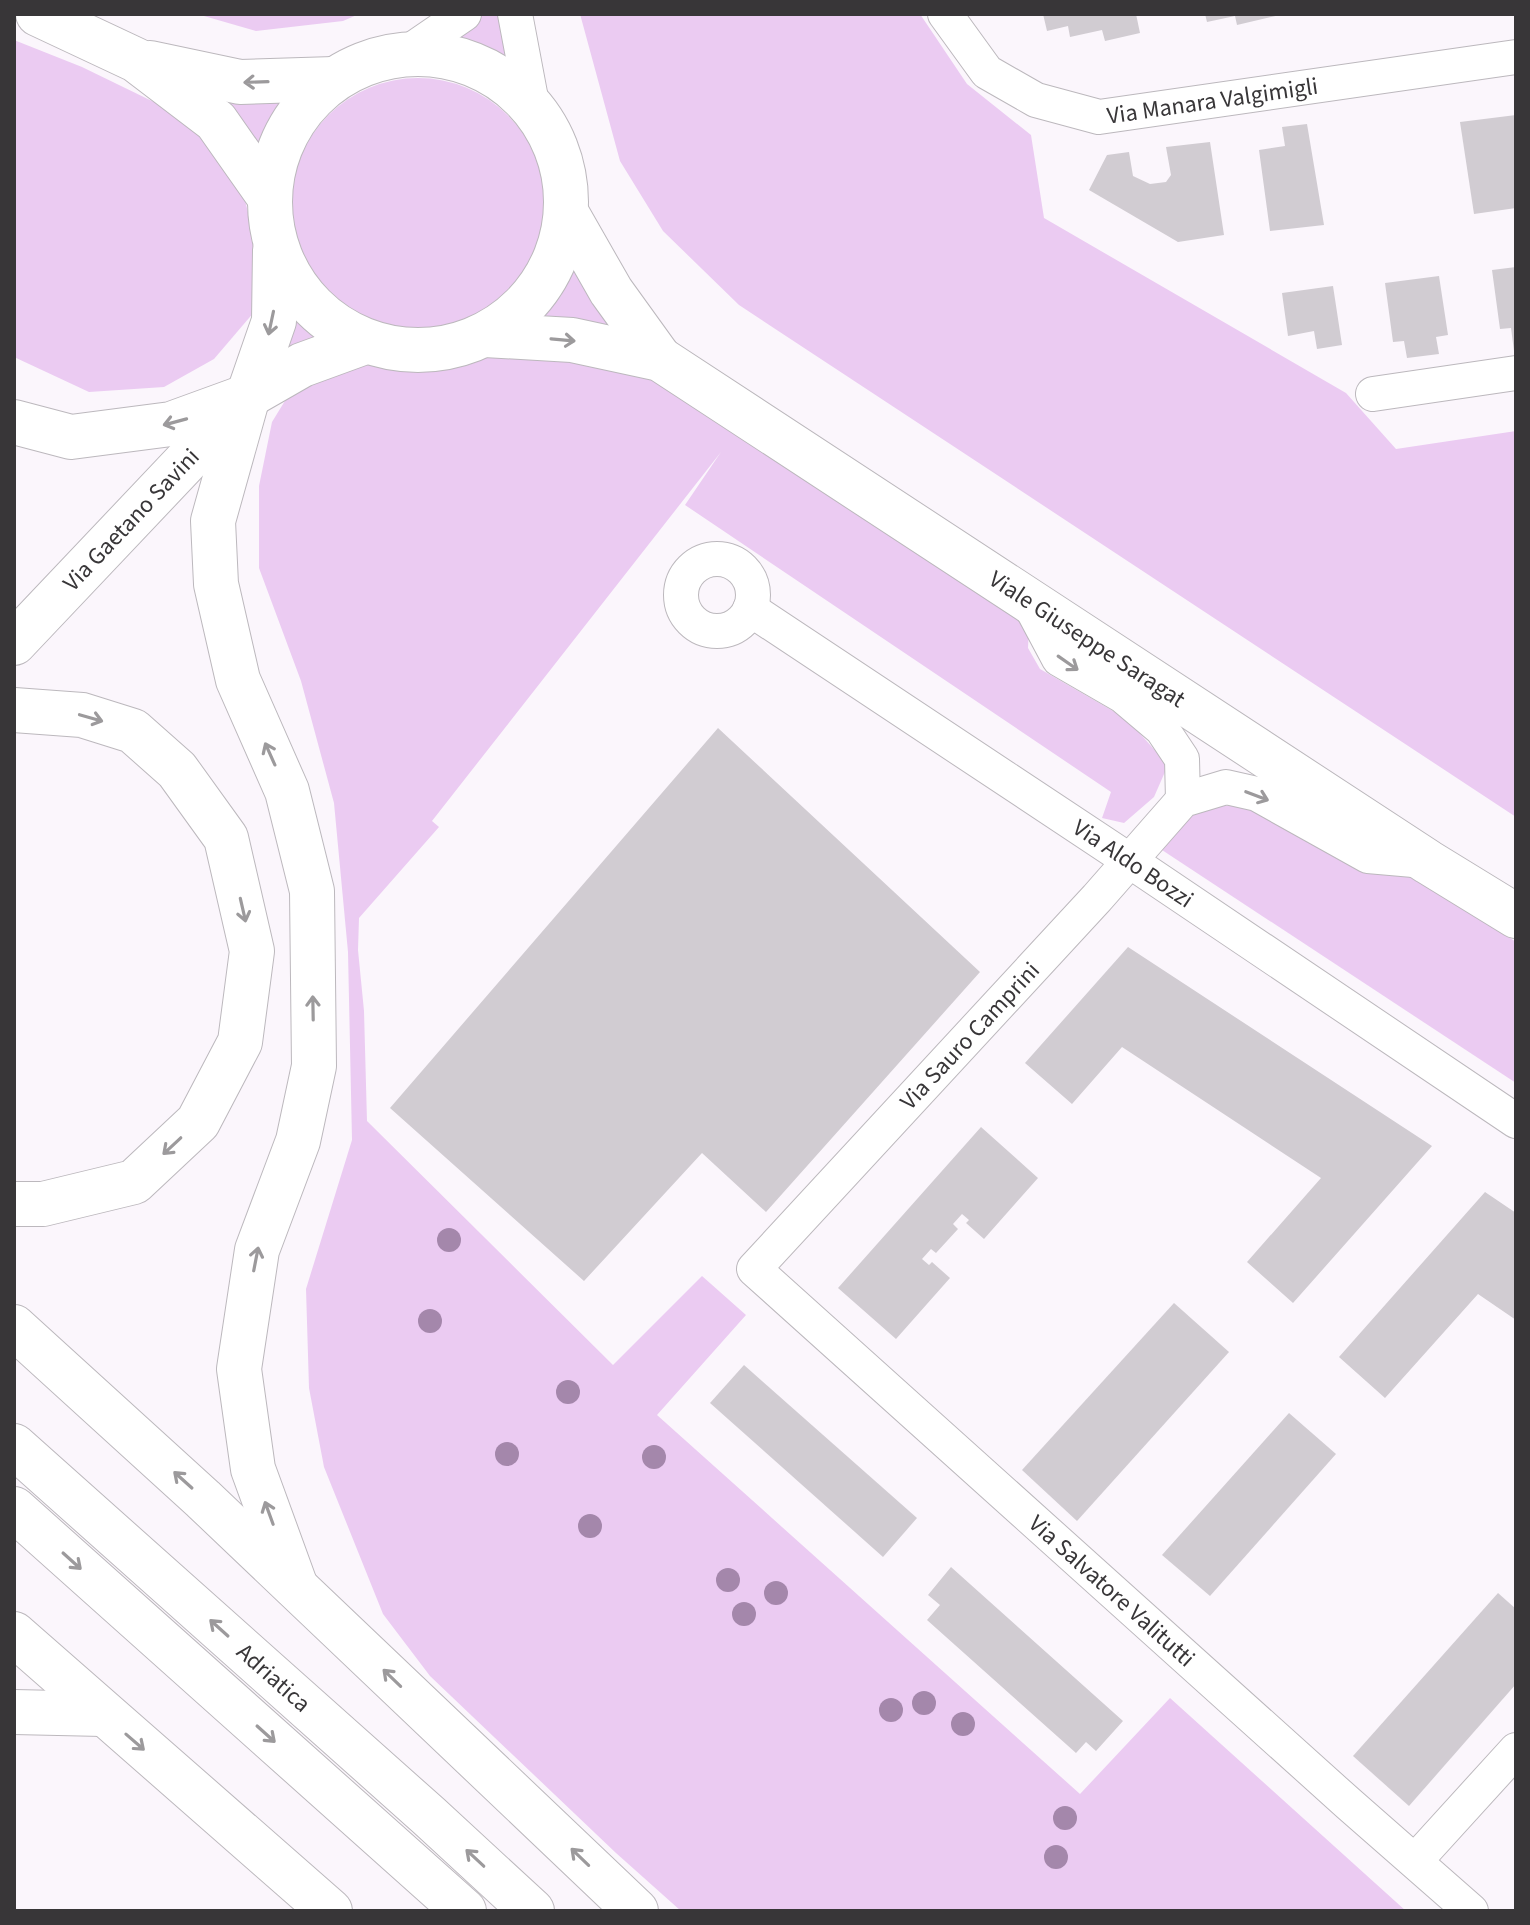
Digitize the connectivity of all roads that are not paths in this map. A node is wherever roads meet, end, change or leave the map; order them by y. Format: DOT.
graph roads {
  1 [pos="38,14"];
  2 [pos="464,14"];
  3 [pos="515,14"];
  4 [pos="945,14"];
  5 [pos="407,53"];
  6 [pos="1516,57"];
  7 [pos="136,60"];
  8 [pos="334,79"];
  9 [pos="532,104"];
  10 [pos="268,195"];
  11 [pos="567,214"];
  12 [pos="275,248"];
  13 [pos="485,335"];
  14 [pos="365,342"];
  15 [pos="660,359"];
  16 [pos="1516,373"];
  17 [pos="1373,394"];
  18 [pos="248,396"];
  19 [pos="14,422"];
  20 [pos="1026,598"];
  21 [pos="750,609"];
  22 [pos="14,643"];
  23 [pos="14,710"];
  24 [pos="1183,800"];
  25 [pos="1130,861"];
  26 [pos="1428,862"];
  27 [pos="1516,916"];
  28 [pos="1516,1121"];
  29 [pos="14,1204"];
  30 [pos="754,1269"];
  31 [pos="14,1327"];
  32 [pos="14,1446"];
  33 [pos="14,1509"];
  34 [pos="296,1587"];
  35 [pos="14,1634"];
  36 [pos="14,1712"];
  37 [pos="103,1714"];
  38 [pos="1516,1750"];
  39 [pos="1415,1861"];
  40 [pos="330,1911"];
  41 [pos="464,1911"];
  42 [pos="532,1911"];
  43 [pos="636,1911"];
  44 [pos="1471,1911"];
  1 -- 7 [label="main road"];
  2 -- 5 [label="street"];
  3 -- 9 [label="street"];
  4 -- 6 [label="street, Via Manara Valgimigli"];
  5 -- 8 [label="main road"];
  5 -- 9 [label="main road"];
  8 -- 7 [label="main road, one-way"];
  7 -- 10 [label="main road"];
  8 -- 10 [label="main road"];
  9 -- 11 [label="main road"];
  10 -- 12 [label="main road"];
  11 -- 13 [label="main road"];
  11 -- 15 [label="main road, Viale Giuseppe Saragat"];
  12 -- 14 [label="main road"];
  12 -- 18 [label="main road, Via Gaetano Savini, one-way"];
  13 -- 14 [label="main road"];
  13 -- 15 [label="main road, Viale Giuseppe Saragat, one-way"];
  14 -- 18 [label="main road, Via Gaetano Savini"];
  15 -- 20 [label="main road, Viale Giuseppe Saragat"];
  16 -- 17 [label="street"];
  18 -- 19 [label="main road, one-way"];
  18 -- 22 [label="main road, Via Gaetano Savini"];
  34 -- 18 [label="main road, one-way"];
  20 -- 24 [label="street, one-way"];
  20 -- 26 [label="main road, Viale Giuseppe Saragat"];
  21 -- 25 [label="street, Via Aldo Bozzi"];
  23 -- 29 [label="main road, one-way"];
  24 -- 25 [label="street, Via Sauro Camprini"];
  24 -- 26 [label="street, one-way"];
  25 -- 28 [label="street, Via Aldo Bozzi"];
  25 -- 30 [label="street, Via Sauro Camprini"];
  26 -- 27 [label="main road, Viale Giuseppe Saragat"];
  30 -- 39 [label="street, Via Salvatore Valitutti"];
  34 -- 31 [label="main road, one-way"];
  42 -- 32 [label="main road, Adriatica, one-way"];
  33 -- 41 [label="main road, Adriatica, one-way"];
  43 -- 34 [label="main road, one-way"];
  35 -- 37 [label="main road"];
  36 -- 37 [label="main road"];
  37 -- 40 [label="main road, one-way"];
  38 -- 39 [label="street"];
  39 -- 44 [label="street, Via Salvatore Valitutti"];
}
